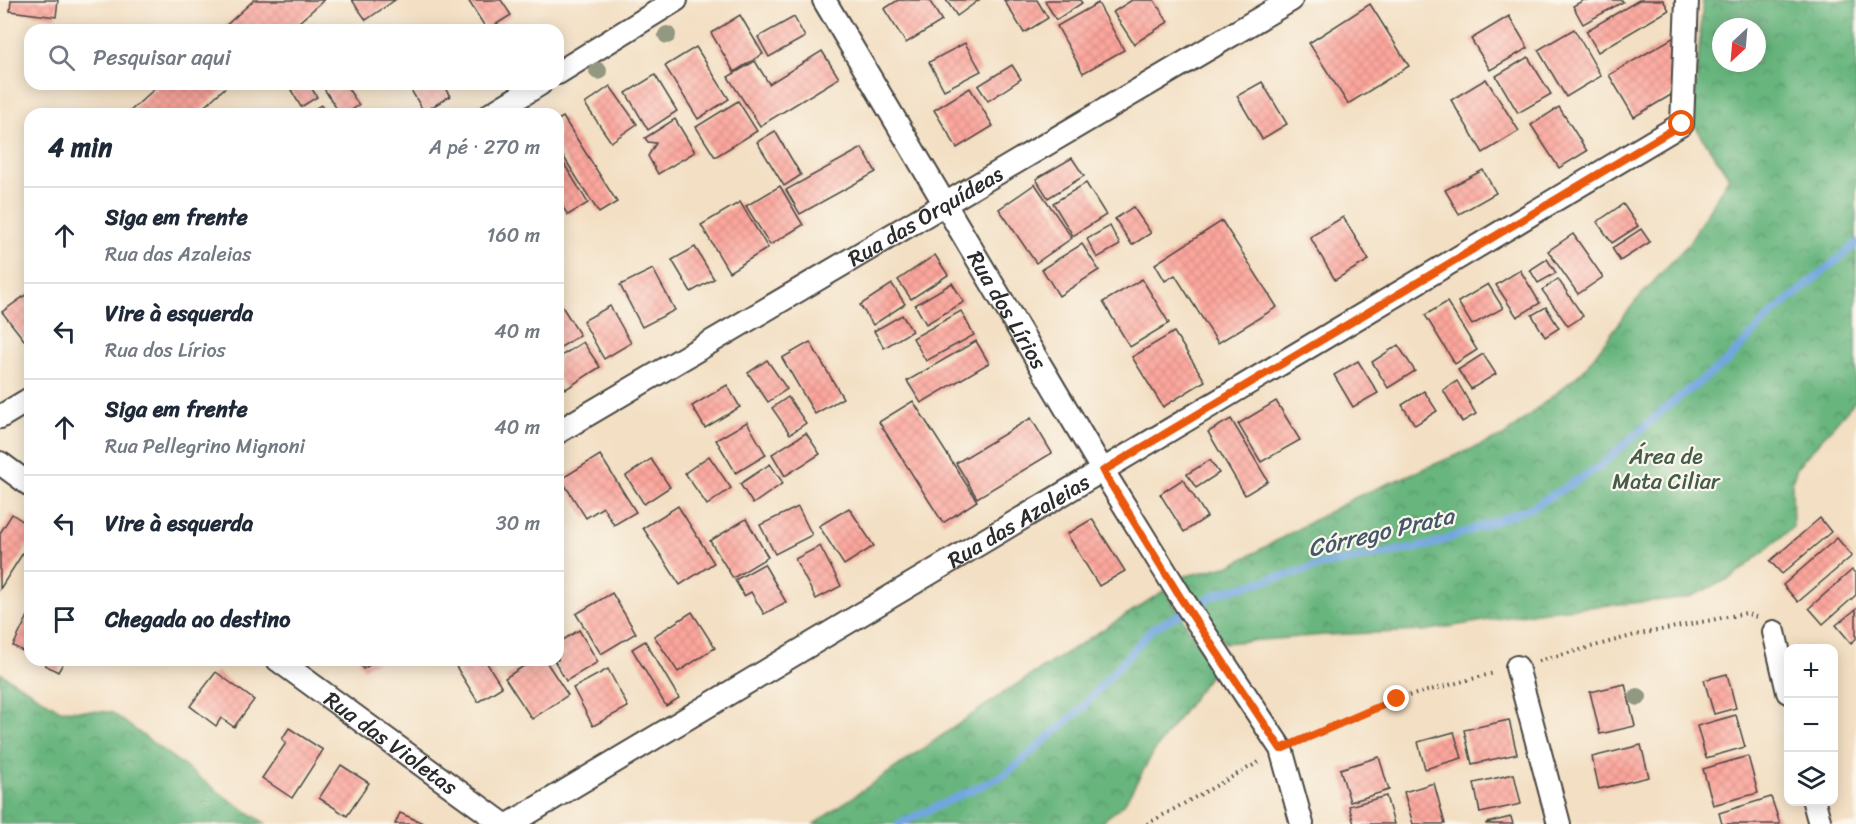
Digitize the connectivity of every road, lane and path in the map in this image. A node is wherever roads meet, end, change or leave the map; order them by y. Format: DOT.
graph roads {
  1 [pos="676,0"];
  2 [pos="824,0"];
  3 [pos="1291,0"];
  4 [pos="1687,0"];
  5 [pos="564,69"];
  6 [pos="530,90"];
  7 [pos="501,108"];
  8 [pos="944,204"];
  9 [pos="24,403"];
  10 [pos="0,417"];
  11 [pos="564,428"];
  12 [pos="0,463"];
  13 [pos="1103,471"];
  14 [pos="24,480"];
  15 [pos="1774,632"];
  16 [pos="286,666"];
  17 [pos="1516,667"];
  18 [pos="1784,675"];
  19 [pos="1281,749"];
  20 [pos="1815,806"];
  21 [pos="503,824"];
  22 [pos="510,824"];
  23 [pos="1147,824"];
  24 [pos="1302,824"];
  25 [pos="1559,824"];
  26 [pos="1820,824"];
  1 -- 5 [label="street"];
  2 -- 8 [label="street, Rua dos Lírios"];
  3 -- 8 [label="street, Rua das Orquídeas"];
  4 -- 13 [label="street, Rua das Azaleias"];
  6 -- 7 [label="street"];
  8 -- 11 [label="street, Rua das Orquídeas"];
  8 -- 13 [label="street, Rua dos Lírios"];
  9 -- 10 [label="street"];
  12 -- 14 [label="street"];
  13 -- 19 [label="street, Rua dos Lírios"];
  13 -- 22 [label="street, Rua das Azaleias"];
  15 -- 17 [label="path"];
  15 -- 18 [label="street"];
  16 -- 21 [label="street, Rua das Violetas"];
  17 -- 19 [label="path"];
  17 -- 25 [label="street"];
  19 -- 23 [label="path"];
  19 -- 24 [label="street, Rua dos Lírios"];
  20 -- 26 [label="street"];
}
